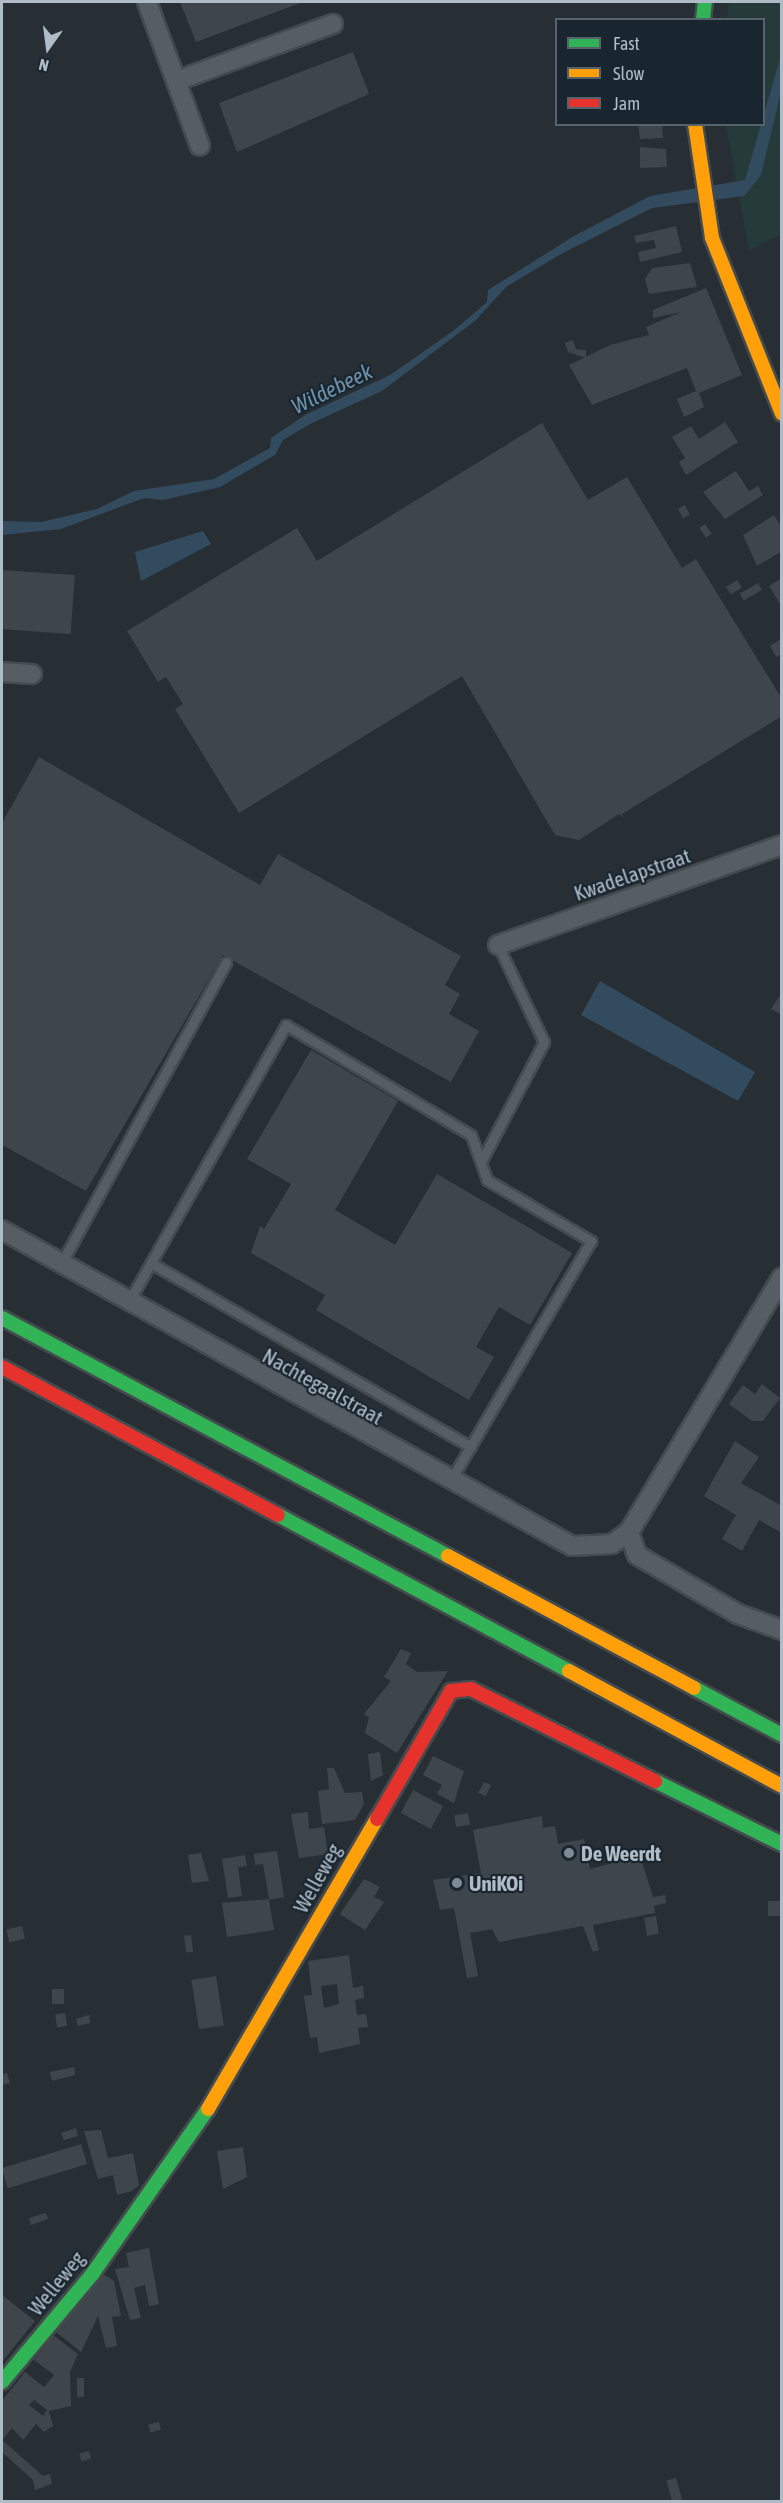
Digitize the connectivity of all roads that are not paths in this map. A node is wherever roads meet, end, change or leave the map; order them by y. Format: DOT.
graph roads {
  1 [pos="147,2"];
  2 [pos="705,2"];
  3 [pos="703,18"];
  4 [pos="333,24"];
  5 [pos="176,81"];
  6 [pos="695,126"];
  7 [pos="200,146"];
  8 [pos="782,414"];
  9 [pos="2,672"];
  10 [pos="32,674"];
  11 [pos="782,845"];
  12 [pos="498,945"];
  13 [pos="226,962"];
  14 [pos="481,1162"];
  15 [pos="2,1230"];
  16 [pos="151,1263"];
  17 [pos="61,1264"];
  18 [pos="782,1277"];
  19 [pos="128,1303"];
  20 [pos="2,1318"];
  21 [pos="2,1367"];
  22 [pos="471,1447"];
  23 [pos="450,1481"];
  24 [pos="630,1532"];
  25 [pos="782,1630"];
  26 [pos="782,1735"];
  27 [pos="782,1786"];
  28 [pos="782,1844"];
  29 [pos="2,2382"];
  1 -- 5 [label="street"];
  2 -- 3 [label="main road"];
  4 -- 5 [label="street"];
  5 -- 7 [label="street"];
  6 -- 8 [label="main road"];
  9 -- 10 [label="street"];
  11 -- 12 [label="street, Kwadelapstraat"];
  12 -- 14 [label="lane"];
  13 -- 17 [label="lane"];
  14 -- 16 [label="lane"];
  14 -- 22 [label="lane"];
  15 -- 17 [label="street, Nachtegaalstraat"];
  16 -- 19 [label="lane"];
  16 -- 22 [label="lane"];
  17 -- 19 [label="street, Nachtegaalstraat"];
  18 -- 24 [label="street"];
  19 -- 23 [label="street, Nachtegaalstraat"];
  20 -- 26 [label="main road"];
  21 -- 27 [label="main road"];
  22 -- 23 [label="lane"];
  23 -- 24 [label="street, Nachtegaalstraat"];
  24 -- 25 [label="street"];
  28 -- 29 [label="main road, Welleweg"];
}
